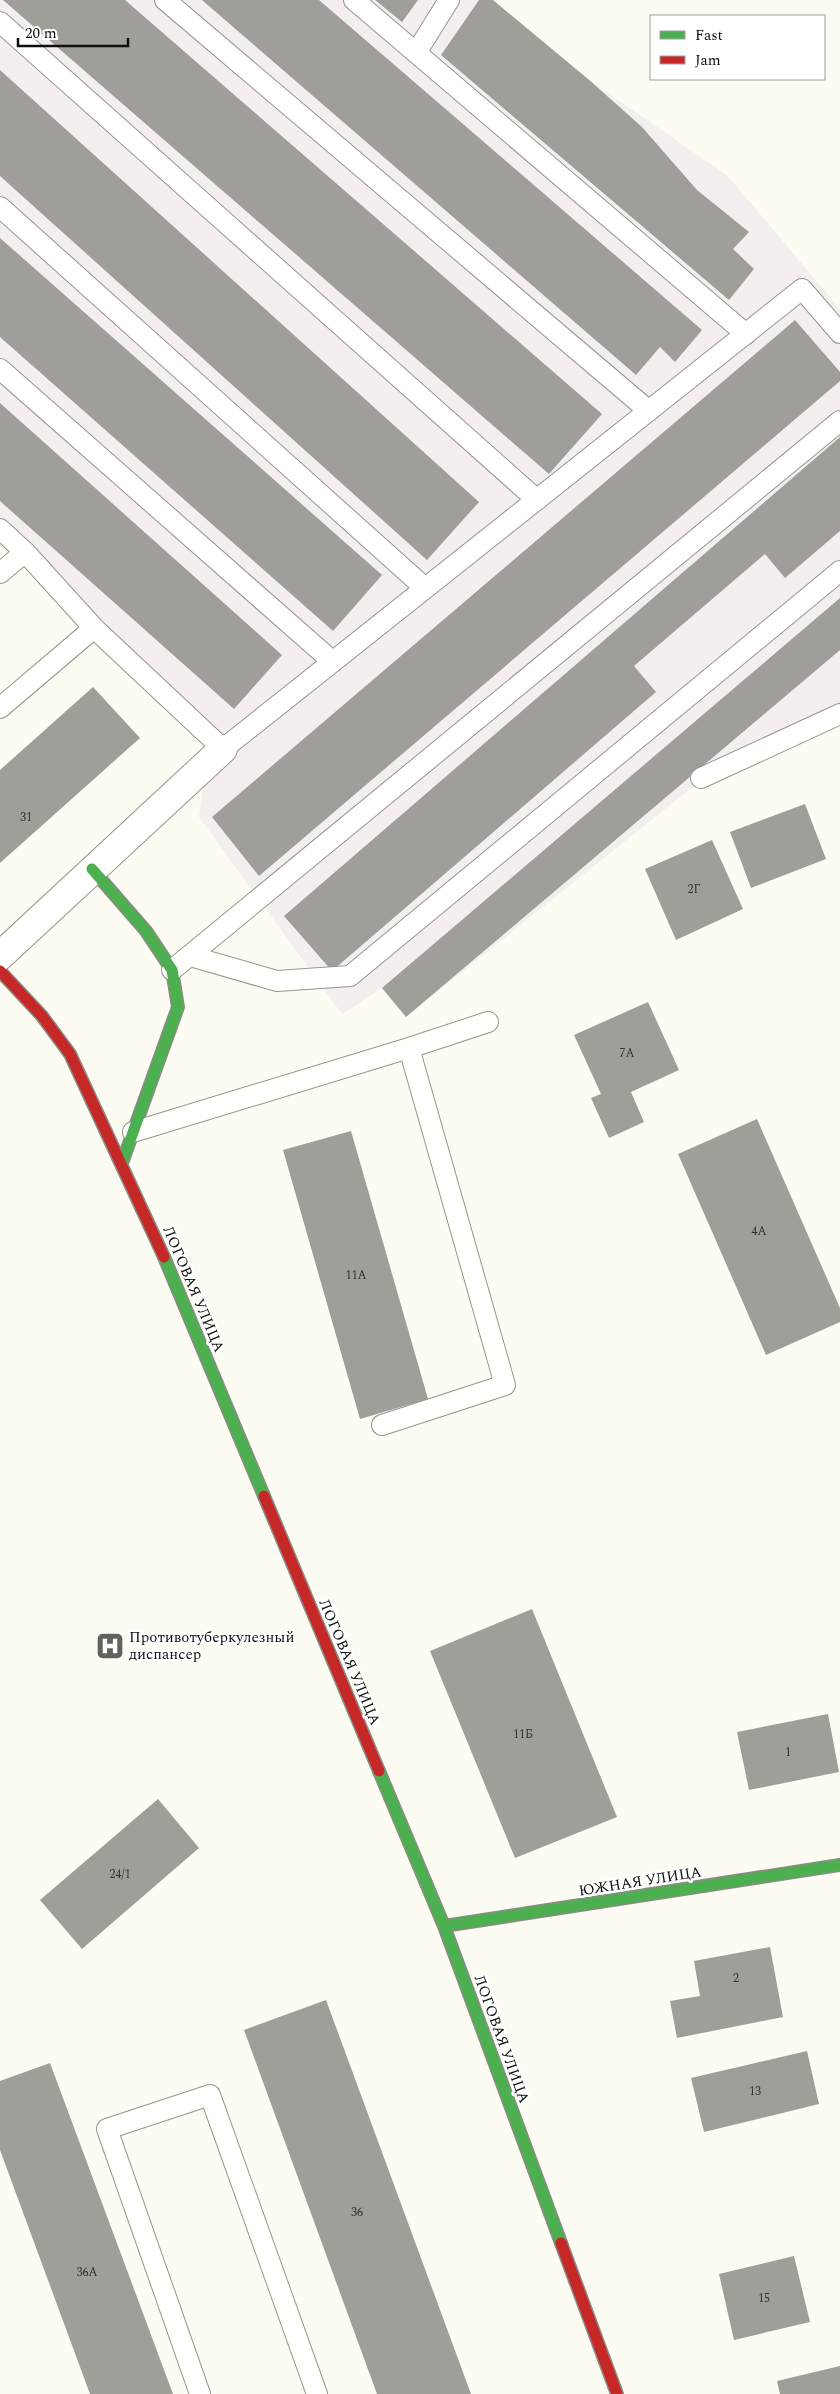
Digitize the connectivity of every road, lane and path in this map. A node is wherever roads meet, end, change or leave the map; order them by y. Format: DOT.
graph roads {
  1 [pos="165,0"];
  2 [pos="354,0"];
  3 [pos="448,0"];
  4 [pos="0,22"];
  5 [pos="416,53"];
  6 [pos="0,207"];
  7 [pos="840,332"];
  8 [pos="746,334"];
  9 [pos="0,369"];
  10 [pos="649,411"];
  11 [pos="840,421"];
  12 [pos="536,500"];
  13 [pos="0,529"];
  14 [pos="25,552"];
  15 [pos="840,571"];
  16 [pos="0,573"];
  17 [pos="425,588"];
  18 [pos="94,628"];
  19 [pos="333,662"];
  20 [pos="0,708"];
  21 [pos="840,714"];
  22 [pos="223,749"];
  23 [pos="701,778"];
  24 [pos="92,870"];
  25 [pos="0,956"];
  26 [pos="190,956"];
  27 [pos="172,970"];
  28 [pos="0,971"];
  29 [pos="488,1022"];
  30 [pos="409,1048"];
  31 [pos="133,1132"];
  32 [pos="122,1163"];
  33 [pos="382,1425"];
  34 [pos="840,1865"];
  35 [pos="444,1926"];
  36 [pos="200,2394"];
  37 [pos="317,2394"];
  38 [pos="617,2394"];
  1 -- 10 [label="lane"];
  2 -- 5 [label="lane"];
  3 -- 5 [label="lane"];
  4 -- 12 [label="lane"];
  5 -- 8 [label="lane"];
  6 -- 17 [label="lane"];
  7 -- 8 [label="lane"];
  8 -- 10 [label="lane"];
  9 -- 19 [label="lane"];
  10 -- 12 [label="lane"];
  11 -- 26 [label="lane"];
  12 -- 17 [label="lane"];
  13 -- 14 [label="lane"];
  14 -- 16 [label="lane"];
  14 -- 18 [label="lane"];
  15 -- 26 [label="lane"];
  17 -- 19 [label="lane"];
  18 -- 20 [label="lane"];
  18 -- 22 [label="lane"];
  19 -- 22 [label="lane"];
  21 -- 23 [label="lane"];
  22 -- 24 [label="street"];
  24 -- 25 [label="street"];
  24 -- 27 [label="street"];
  26 -- 27 [label="lane"];
  27 -- 31 [label="street"];
  28 -- 32 [label="street, ЛОГОВАЯ УЛИЦА"];
  29 -- 30 [label="lane"];
  30 -- 31 [label="lane"];
  30 -- 33 [label="lane"];
  31 -- 32 [label="street"];
  32 -- 35 [label="street, ЛОГОВАЯ УЛИЦА"];
  34 -- 35 [label="street, ЮЖНАЯ УЛИЦА"];
  35 -- 38 [label="street, ЛОГОВАЯ УЛИЦА"];
  36 -- 37 [label="lane"];
}
